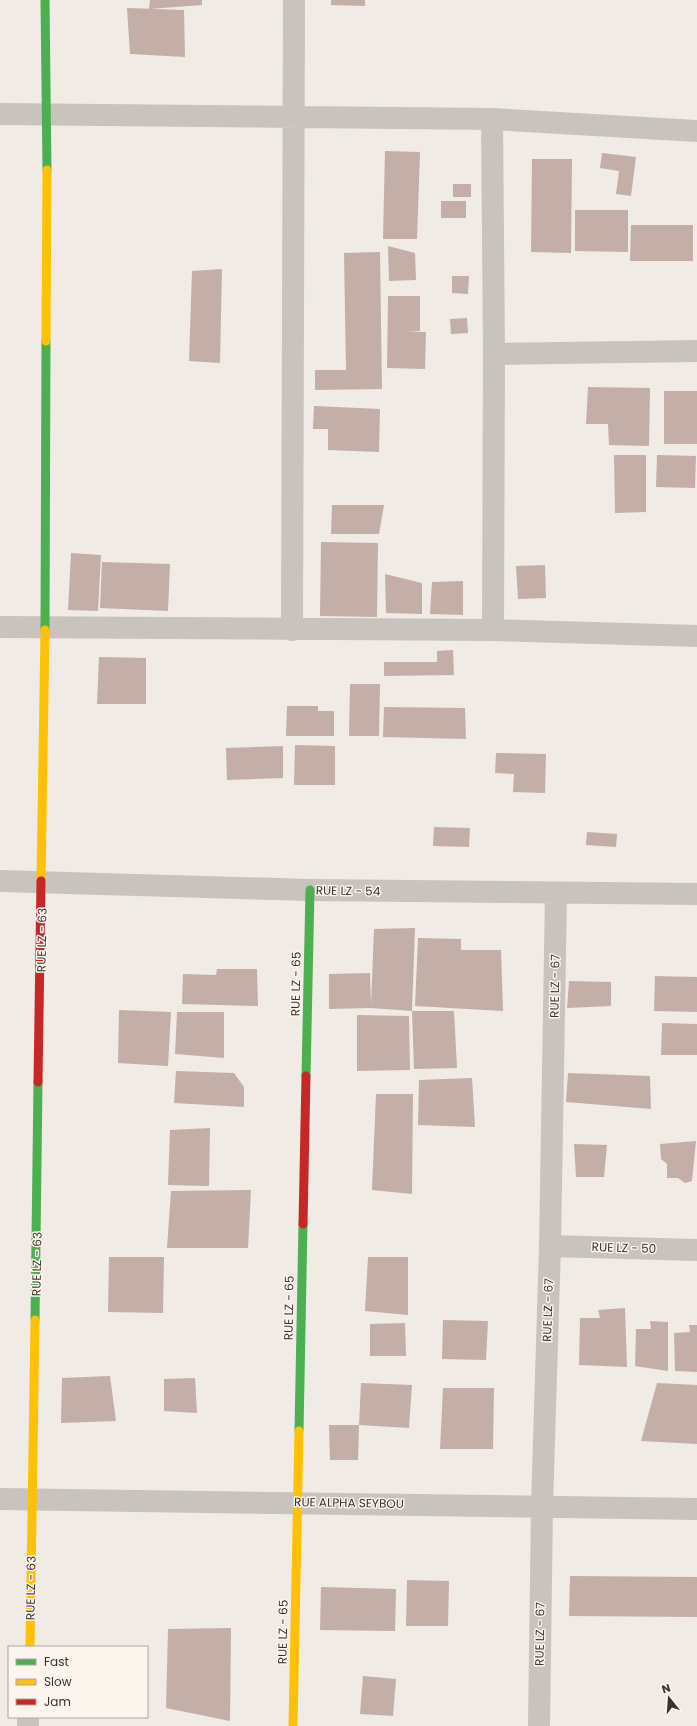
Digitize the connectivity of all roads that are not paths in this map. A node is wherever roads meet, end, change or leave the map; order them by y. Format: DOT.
graph roads {
  1 [pos="45,0"];
  2 [pos="294,0"];
  3 [pos="0,114"];
  4 [pos="47,114"];
  5 [pos="294,116"];
  6 [pos="492,119"];
  7 [pos="697,131"];
  8 [pos="697,351"];
  9 [pos="494,354"];
  10 [pos="0,627"];
  11 [pos="45,627"];
  12 [pos="292,630"];
  13 [pos="493,630"];
  14 [pos="697,636"];
  15 [pos="0,881"];
  16 [pos="42,881"];
  17 [pos="310,890"];
  18 [pos="556,894"];
  19 [pos="697,894"];
  20 [pos="550,1246"];
  21 [pos="697,1250"];
  22 [pos="0,1499"];
  23 [pos="33,1500"];
  24 [pos="297,1502"];
  25 [pos="542,1506"];
  26 [pos="697,1509"];
  27 [pos="30,1646"];
  28 [pos="293,1726"];
  29 [pos="538,1726"];
  1 -- 4 [label="street, RUE LZ - 63"];
  2 -- 5 [label="street"];
  3 -- 4 [label="street"];
  4 -- 5 [label="street"];
  4 -- 11 [label="street, RUE LZ - 63"];
  5 -- 6 [label="street"];
  5 -- 12 [label="street"];
  6 -- 7 [label="street"];
  6 -- 9 [label="street"];
  8 -- 9 [label="street"];
  9 -- 13 [label="street"];
  10 -- 11 [label="street"];
  11 -- 12 [label="street"];
  11 -- 16 [label="street, RUE LZ - 63"];
  12 -- 13 [label="street"];
  13 -- 14 [label="street"];
  15 -- 16 [label="street, RUE LZ - 54"];
  16 -- 17 [label="street, RUE LZ - 54"];
  16 -- 23 [label="street, RUE LZ - 63"];
  17 -- 18 [label="street, RUE LZ - 54"];
  17 -- 24 [label="street, RUE LZ - 65"];
  18 -- 19 [label="street, RUE LZ - 54"];
  18 -- 20 [label="street, RUE LZ - 67"];
  20 -- 21 [label="street, RUE LZ - 50"];
  20 -- 25 [label="street, RUE LZ - 67"];
  22 -- 23 [label="street, RUE ALPHA SEYBOU"];
  23 -- 24 [label="street, RUE ALPHA SEYBOU"];
  23 -- 27 [label="street, RUE LZ - 63"];
  24 -- 25 [label="street, RUE ALPHA SEYBOU"];
  24 -- 28 [label="street, RUE LZ - 65"];
  25 -- 26 [label="street, RUE ALPHA SEYBOU"];
  25 -- 29 [label="street, RUE LZ - 67"];
}
